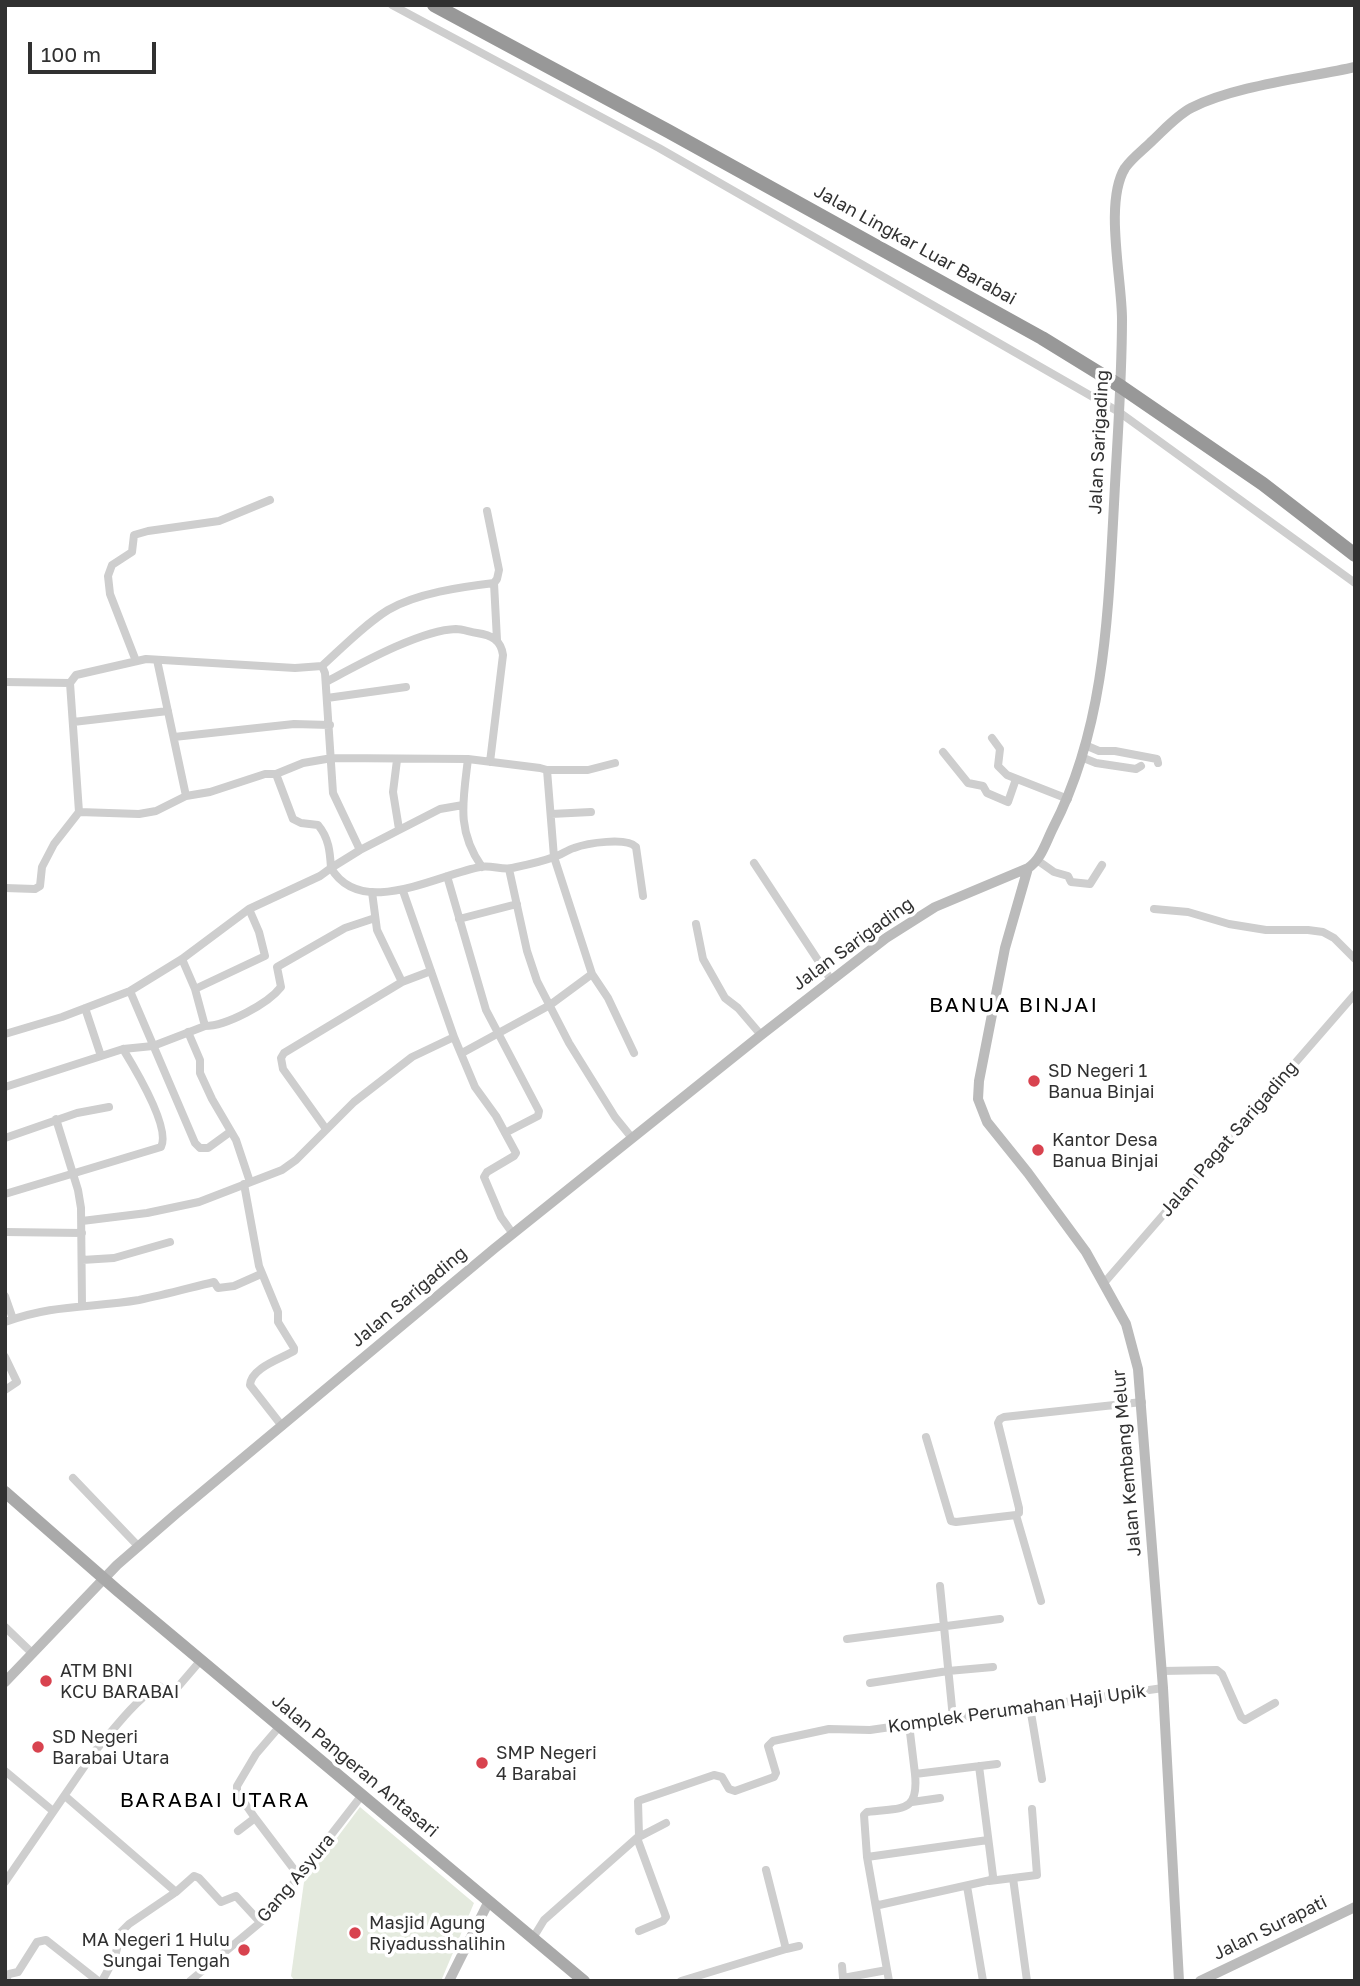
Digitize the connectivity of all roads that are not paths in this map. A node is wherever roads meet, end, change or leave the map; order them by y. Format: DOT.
graph roads {
  1 [pos="392,5"];
  2 [pos="434,5"];
  3 [pos="1355,67"];
  4 [pos="1119,386"];
  5 [pos="1119,412"];
  6 [pos="270,500"];
  7 [pos="487,511"];
  8 [pos="1355,555"];
  9 [pos="494,583"];
  10 [pos="1355,583"];
  11 [pos="497,640"];
  12 [pos="157,660"];
  13 [pos="136,662"];
  14 [pos="322,666"];
  15 [pos="5,682"];
  16 [pos="326,682"];
  17 [pos="70,683"];
  18 [pos="406,687"];
  19 [pos="327,698"];
  20 [pos="168,711"];
  21 [pos="73,722"];
  22 [pos="330,725"];
  23 [pos="174,737"];
  24 [pos="992,738"];
  25 [pos="1085,745"];
  26 [pos="943,752"];
  27 [pos="1082,757"];
  28 [pos="332,758"];
  29 [pos="468,759"];
  30 [pos="397,760"];
  31 [pos="490,762"];
  32 [pos="615,763"];
  33 [pos="1158,763"];
  34 [pos="1141,766"];
  35 [pos="547,770"];
  36 [pos="276,774"];
  37 [pos="1016,779"];
  38 [pos="186,796"];
  39 [pos="1068,799"];
  40 [pos="463,805"];
  41 [pos="79,812"];
  42 [pos="591,812"];
  43 [pos="551,814"];
  44 [pos="398,828"];
  45 [pos="360,850"];
  46 [pos="554,857"];
  47 [pos="754,863"];
  48 [pos="1032,864"];
  49 [pos="1102,865"];
  50 [pos="482,867"];
  51 [pos="331,868"];
  52 [pos="509,869"];
  53 [pos="447,876"];
  54 [pos="5,888"];
  55 [pos="403,891"];
  56 [pos="372,892"];
  57 [pos="643,896"];
  58 [pos="517,904"];
  59 [pos="249,909"];
  60 [pos="1154,909"];
  61 [pos="376,918"];
  62 [pos="460,919"];
  63 [pos="696,925"];
  64 [pos="182,959"];
  65 [pos="1355,959"];
  66 [pos="431,971"];
  67 [pos="592,974"];
  68 [pos="831,980"];
  69 [pos="402,982"];
  70 [pos="195,989"];
  71 [pos="130,991"];
  72 [pos="1355,994"];
  73 [pos="550,1004"];
  74 [pos="85,1008"];
  75 [pos="205,1026"];
  76 [pos="188,1032"];
  77 [pos="498,1033"];
  78 [pos="6,1034"];
  79 [pos="761,1035"];
  80 [pos="454,1037"];
  81 [pos="153,1046"];
  82 [pos="123,1049"];
  83 [pos="462,1053"];
  84 [pos="634,1053"];
  85 [pos="100,1056"];
  86 [pos="5,1087"];
  87 [pos="109,1107"];
  88 [pos="56,1119"];
  89 [pos="326,1129"];
  90 [pos="230,1132"];
  91 [pos="505,1133"];
  92 [pos="5,1138"];
  93 [pos="632,1138"];
  94 [pos="73,1172"];
  95 [pos="247,1183"];
  96 [pos="5,1194"];
  97 [pos="82,1221"];
  98 [pos="5,1232"];
  99 [pos="82,1233"];
  100 [pos="513,1234"];
  101 [pos="170,1242"];
  102 [pos="82,1260"];
  103 [pos="261,1274"];
  104 [pos="1104,1283"];
  105 [pos="5,1296"];
  106 [pos="82,1306"];
  107 [pos="9,1320"];
  108 [pos="5,1357"];
  109 [pos="5,1390"];
  110 [pos="1142,1402"];
  111 [pos="282,1426"];
  112 [pos="926,1437"];
  113 [pos="73,1478"];
  114 [pos="5,1493"];
  115 [pos="1016,1515"];
  116 [pos="139,1547"];
  117 [pos="104,1578"];
  118 [pos="940,1586"];
  119 [pos="1041,1601"];
  120 [pos="1000,1619"];
  121 [pos="5,1627"];
  122 [pos="943,1627"];
  123 [pos="847,1639"];
  124 [pos="32,1653"];
  125 [pos="201,1660"];
  126 [pos="993,1667"];
  127 [pos="948,1671"];
  128 [pos="1162,1671"];
  129 [pos="5,1682"];
  130 [pos="870,1683"];
  131 [pos="1163,1688"];
  132 [pos="1275,1703"];
  133 [pos="1030,1707"];
  134 [pos="953,1718"];
  135 [pos="909,1724"];
  136 [pos="280,1726"];
  137 [pos="997,1763"];
  138 [pos="979,1766"];
  139 [pos="5,1770"];
  140 [pos="915,1773"];
  141 [pos="1042,1779"];
  142 [pos="362,1795"];
  143 [pos="65,1796"];
  144 [pos="940,1798"];
  145 [pos="912,1802"];
  146 [pos="1032,1809"];
  147 [pos="53,1811"];
  148 [pos="255,1818"];
  149 [pos="666,1823"];
  150 [pos="238,1831"];
  151 [pos="637,1838"];
  152 [pos="988,1840"];
  153 [pos="867,1857"];
  154 [pos="766,1870"];
  155 [pos="299,1876"];
  156 [pos="1013,1878"];
  157 [pos="6,1879"];
  158 [pos="989,1881"];
  159 [pos="967,1886"];
  160 [pos="176,1892"];
  161 [pos="489,1901"];
  162 [pos="876,1903"];
  163 [pos="1355,1907"];
  164 [pos="260,1922"];
  165 [pos="639,1931"];
  166 [pos="533,1938"];
  167 [pos="799,1946"];
  168 [pos="786,1949"];
  169 [pos="842,1966"];
  170 [pos="887,1970"];
  171 [pos="844,1980"];
  172 [pos="5,1981"];
  173 [pos="100,1981"];
  174 [pos="190,1981"];
  175 [pos="449,1981"];
  176 [pos="584,1981"];
  177 [pos="681,1981"];
  178 [pos="889,1981"];
  179 [pos="983,1981"];
  180 [pos="1027,1981"];
  181 [pos="1179,1981"];
  182 [pos="1200,1981"];
  1 -- 5 [label="street"];
  2 -- 4 [label="highway, Jalan Lingkar Luar Barabai"];
  3 -- 4 [label="street, Jalan Sarigading"];
  4 -- 5 [label="street, Jalan Sarigading"];
  4 -- 8 [label="highway, Jalan Lingkar Luar Barabai"];
  5 -- 10 [label="street"];
  5 -- 25 [label="street, Jalan Sarigading"];
  6 -- 13 [label="street"];
  7 -- 9 [label="street"];
  9 -- 11 [label="street"];
  9 -- 14 [label="street"];
  11 -- 16 [label="street"];
  11 -- 31 [label="street"];
  12 -- 13 [label="street"];
  12 -- 14 [label="street"];
  12 -- 20 [label="street"];
  13 -- 17 [label="street"];
  14 -- 16 [label="street"];
  15 -- 17 [label="street"];
  16 -- 19 [label="street"];
  17 -- 21 [label="street"];
  18 -- 19 [label="street"];
  19 -- 22 [label="street"];
  20 -- 21 [label="street"];
  20 -- 23 [label="street"];
  21 -- 41 [label="street"];
  22 -- 23 [label="street"];
  22 -- 28 [label="street"];
  23 -- 38 [label="street"];
  24 -- 37 [label="street"];
  25 -- 27 [label="street, Jalan Sarigading"];
  25 -- 33 [label="street"];
  26 -- 37 [label="street"];
  27 -- 34 [label="street"];
  27 -- 39 [label="street, Jalan Sarigading"];
  28 -- 30 [label="street"];
  28 -- 36 [label="street"];
  28 -- 45 [label="street"];
  29 -- 30 [label="street"];
  29 -- 31 [label="street"];
  29 -- 40 [label="street"];
  30 -- 44 [label="street"];
  31 -- 35 [label="street"];
  32 -- 35 [label="street"];
  35 -- 43 [label="street"];
  36 -- 38 [label="street"];
  36 -- 51 [label="street"];
  37 -- 39 [label="street"];
  38 -- 41 [label="street"];
  39 -- 48 [label="street, Jalan Sarigading"];
  40 -- 44 [label="street"];
  40 -- 50 [label="street"];
  41 -- 54 [label="street"];
  42 -- 43 [label="street"];
  43 -- 46 [label="street"];
  44 -- 45 [label="street"];
  45 -- 51 [label="street"];
  46 -- 52 [label="street"];
  46 -- 57 [label="street"];
  46 -- 67 [label="street"];
  47 -- 68 [label="street"];
  48 -- 49 [label="street"];
  48 -- 68 [label="street, Jalan Sarigading"];
  48 -- 104 [label="street, Jalan Kembang Melur"];
  50 -- 52 [label="street"];
  50 -- 53 [label="street"];
  51 -- 56 [label="street"];
  51 -- 59 [label="street"];
  52 -- 58 [label="street"];
  53 -- 55 [label="street"];
  53 -- 62 [label="street"];
  55 -- 56 [label="street"];
  55 -- 66 [label="street"];
  56 -- 61 [label="street"];
  58 -- 62 [label="street"];
  58 -- 73 [label="street"];
  59 -- 64 [label="street"];
  59 -- 70 [label="street"];
  60 -- 65 [label="street"];
  61 -- 69 [label="street"];
  61 -- 75 [label="street"];
  62 -- 77 [label="street"];
  63 -- 79 [label="street"];
  64 -- 70 [label="street"];
  64 -- 71 [label="street"];
  66 -- 69 [label="street"];
  66 -- 80 [label="street"];
  67 -- 73 [label="street"];
  67 -- 84 [label="street"];
  68 -- 79 [label="street, Jalan Sarigading"];
  69 -- 89 [label="street"];
  70 -- 75 [label="street"];
  71 -- 74 [label="street"];
  71 -- 81 [label="street"];
  72 -- 104 [label="street, Jalan Pagat Sarigading"];
  73 -- 77 [label="street"];
  73 -- 93 [label="street"];
  74 -- 78 [label="street"];
  74 -- 85 [label="street"];
  75 -- 76 [label="street"];
  76 -- 81 [label="street"];
  76 -- 90 [label="street"];
  77 -- 83 [label="street"];
  77 -- 91 [label="street"];
  79 -- 93 [label="street, Jalan Sarigading"];
  80 -- 83 [label="street"];
  80 -- 89 [label="street"];
  81 -- 82 [label="street"];
  81 -- 90 [label="street"];
  82 -- 85 [label="street"];
  82 -- 94 [label="street"];
  83 -- 91 [label="street"];
  85 -- 86 [label="street"];
  87 -- 88 [label="street"];
  88 -- 92 [label="street"];
  88 -- 94 [label="street"];
  89 -- 95 [label="street"];
  90 -- 95 [label="street"];
  91 -- 100 [label="street"];
  93 -- 100 [label="street, Jalan Sarigading"];
  94 -- 96 [label="street"];
  94 -- 97 [label="street"];
  95 -- 97 [label="street"];
  95 -- 103 [label="street"];
  97 -- 99 [label="street"];
  98 -- 99 [label="street"];
  99 -- 102 [label="street"];
  100 -- 111 [label="street, Jalan Sarigading"];
  101 -- 102 [label="street"];
  102 -- 106 [label="street"];
  103 -- 106 [label="street"];
  103 -- 111 [label="street"];
  104 -- 110 [label="street, Jalan Kembang Melur"];
  105 -- 107 [label="street"];
  106 -- 107 [label="street"];
  108 -- 109 [label="street"];
  110 -- 115 [label="street"];
  110 -- 128 [label="street, Jalan Kembang Melur"];
  111 -- 116 [label="street, Jalan Sarigading"];
  112 -- 115 [label="street"];
  113 -- 116 [label="street"];
  114 -- 117 [label="main road, Jalan Pangeran Antasari"];
  115 -- 119 [label="street"];
  116 -- 117 [label="street, Jalan Sarigading"];
  117 -- 124 [label="street, Jalan Sarigading"];
  117 -- 125 [label="main road, Jalan Pangeran Antasari"];
  118 -- 122 [label="street"];
  120 -- 122 [label="street"];
  121 -- 124 [label="street"];
  122 -- 123 [label="street"];
  122 -- 127 [label="street"];
  124 -- 129 [label="street, Jalan Sarigading"];
  125 -- 136 [label="main road, Jalan Pangeran Antasari"];
  125 -- 143 [label="street"];
  126 -- 127 [label="street"];
  127 -- 130 [label="street"];
  127 -- 134 [label="street"];
  128 -- 131 [label="street, Jalan Kembang Melur"];
  128 -- 132 [label="street"];
  131 -- 133 [label="street, Komplek Perumahan Haji Upik"];
  131 -- 181 [label="street, Jalan Kembang Melur"];
  133 -- 134 [label="street, Komplek Perumahan Haji Upik"];
  133 -- 141 [label="street"];
  134 -- 135 [label="street, Komplek Perumahan Haji Upik"];
  135 -- 140 [label="street"];
  135 -- 151 [label="street, Komplek Perumahan Haji Upik"];
  136 -- 142 [label="main road, Jalan Pangeran Antasari"];
  136 -- 148 [label="street"];
  137 -- 138 [label="street"];
  138 -- 140 [label="street"];
  138 -- 152 [label="street"];
  139 -- 147 [label="street"];
  140 -- 145 [label="street"];
  142 -- 155 [label="street, Gang Asyura"];
  142 -- 161 [label="main road, Jalan Pangeran Antasari"];
  143 -- 147 [label="street"];
  143 -- 160 [label="street"];
  144 -- 145 [label="street"];
  145 -- 153 [label="street"];
  146 -- 156 [label="street"];
  147 -- 157 [label="street"];
  148 -- 150 [label="street"];
  148 -- 155 [label="street"];
  149 -- 151 [label="street"];
  151 -- 165 [label="street"];
  151 -- 166 [label="street"];
  152 -- 153 [label="street"];
  152 -- 158 [label="street"];
  153 -- 162 [label="street"];
  154 -- 168 [label="street"];
  155 -- 164 [label="street, Gang Asyura"];
  156 -- 158 [label="street"];
  156 -- 180 [label="street"];
  158 -- 159 [label="street"];
  159 -- 162 [label="street"];
  159 -- 179 [label="street"];
  160 -- 164 [label="street"];
  160 -- 173 [label="street"];
  161 -- 166 [label="main road, Jalan Pangeran Antasari"];
  161 -- 175 [label="street"];
  162 -- 170 [label="street"];
  163 -- 182 [label="street, Jalan Surapati"];
  164 -- 174 [label="street, Gang Asyura"];
  166 -- 176 [label="main road, Jalan Pangeran Antasari"];
  167 -- 168 [label="street"];
  168 -- 177 [label="street"];
  169 -- 171 [label="street"];
  170 -- 171 [label="street"];
  170 -- 178 [label="street"];
  172 -- 173 [label="street"];
}
